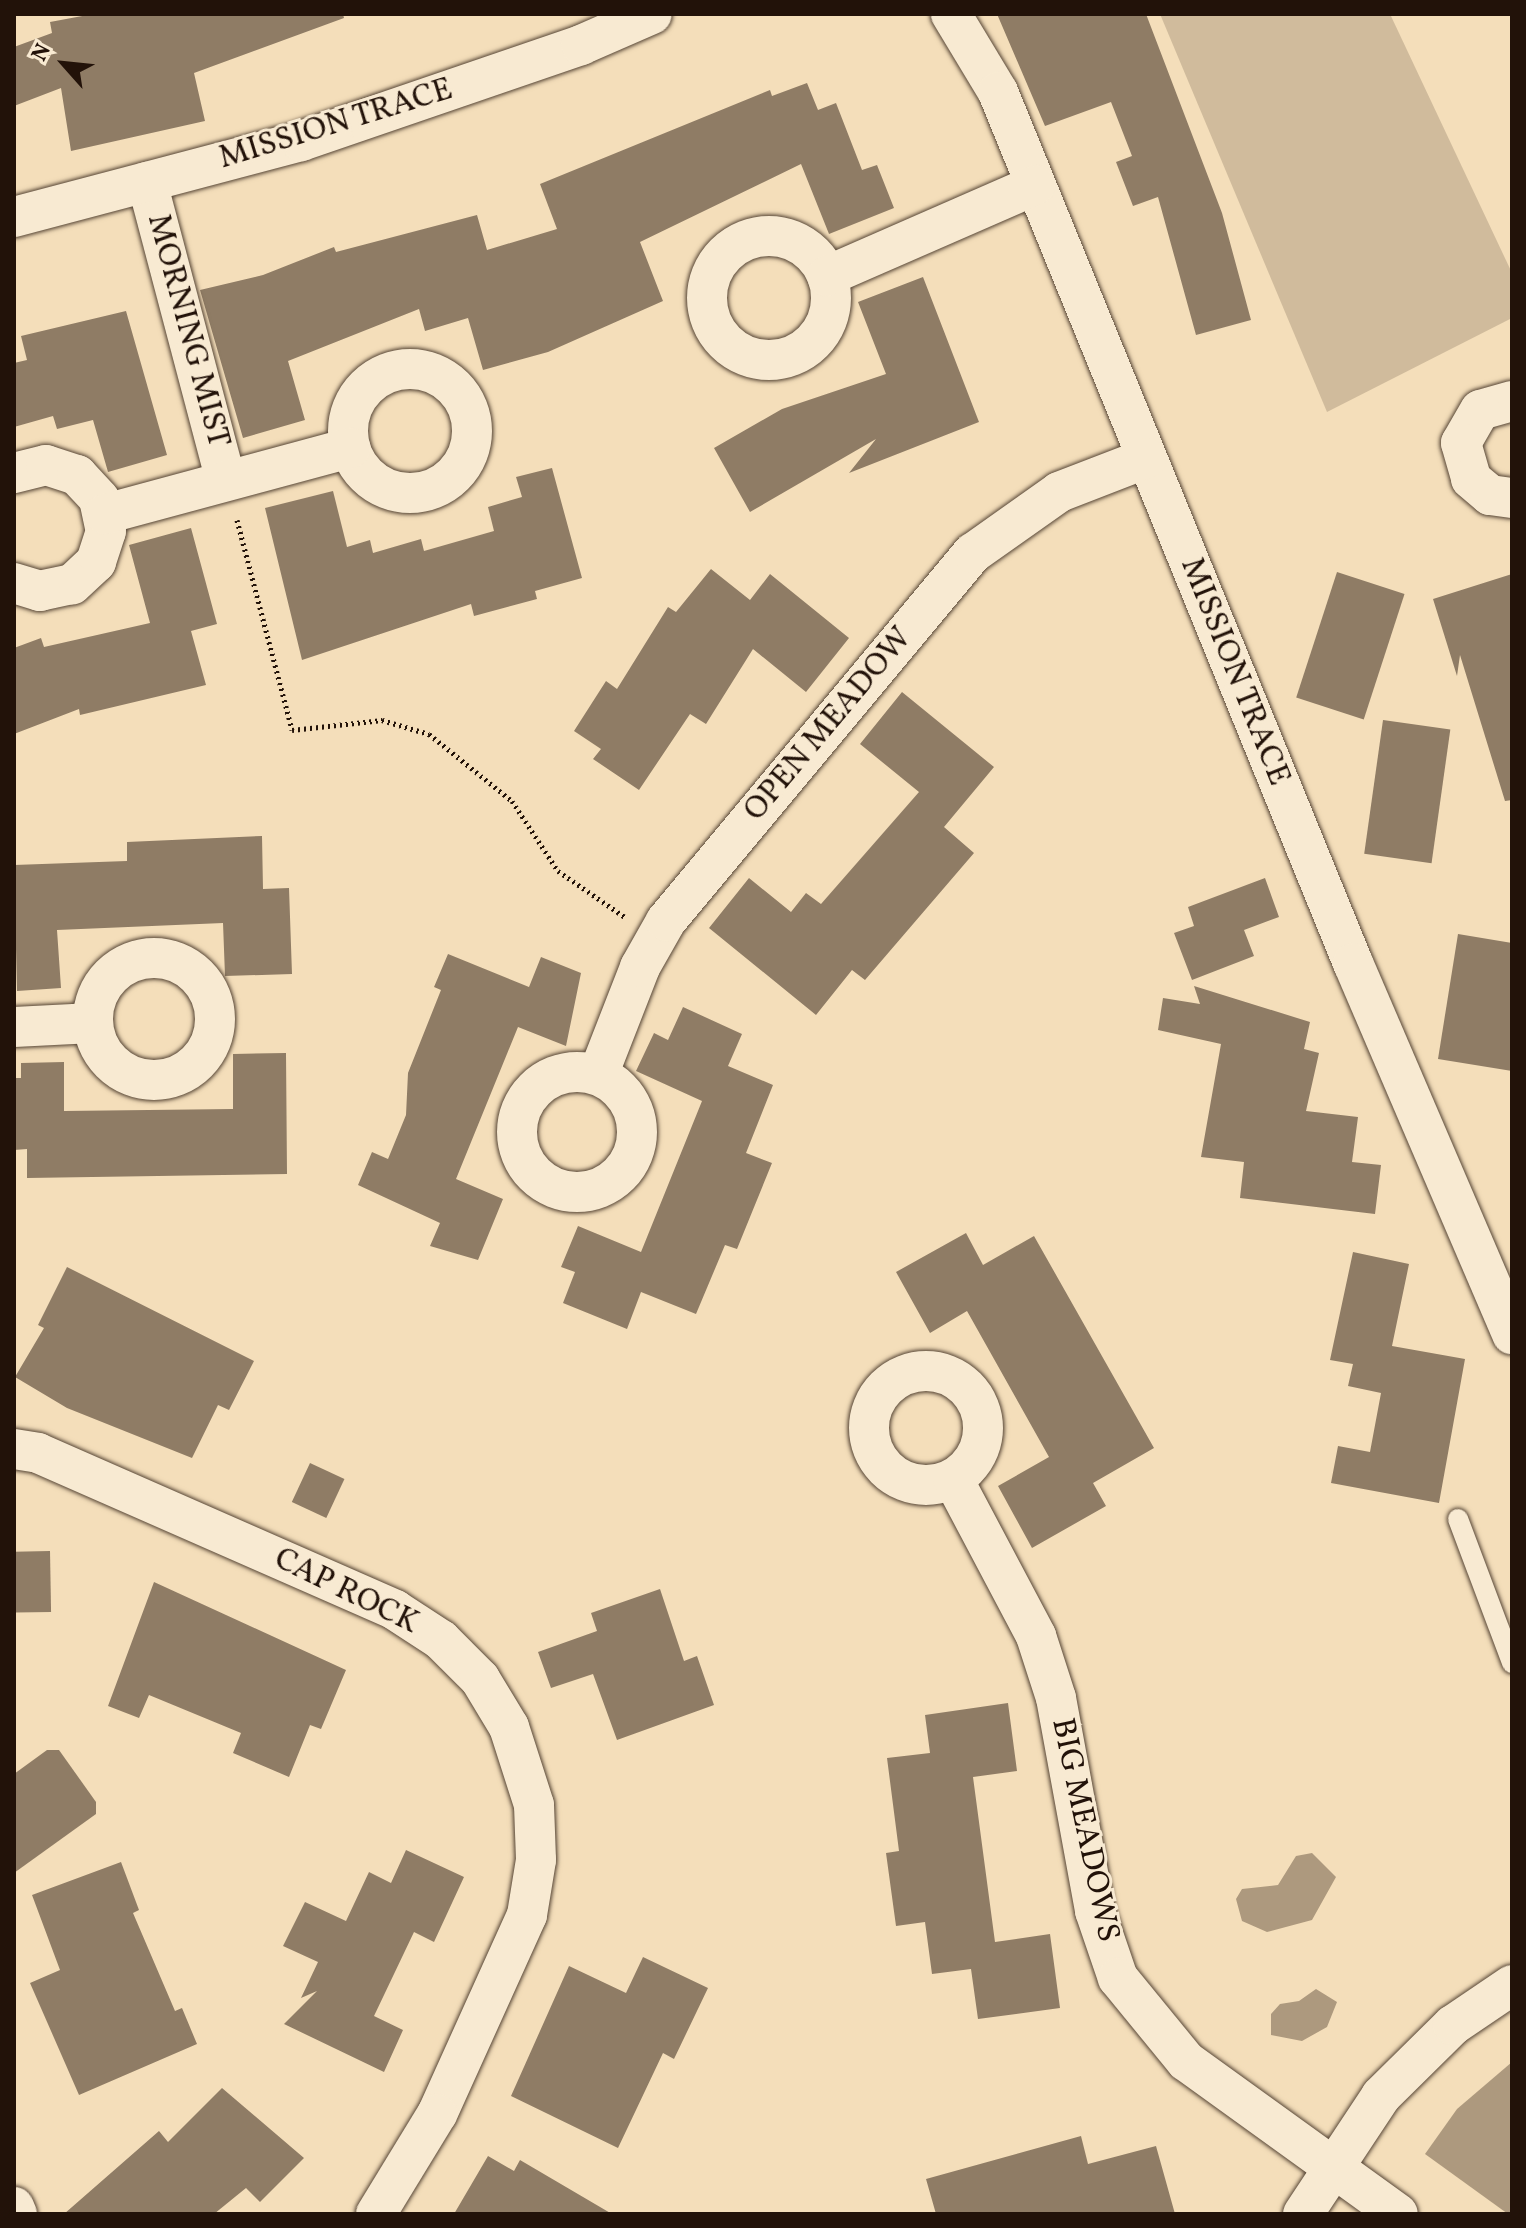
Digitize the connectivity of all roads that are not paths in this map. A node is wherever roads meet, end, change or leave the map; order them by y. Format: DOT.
graph roads {
  1 [pos="652,14"];
  2 [pos="951,14"];
  3 [pos="147,182"];
  4 [pos="1035,185"];
  5 [pos="14,217"];
  6 [pos="827,276"];
  7 [pos="1512,401"];
  8 [pos="350,448"];
  9 [pos="1147,458"];
  10 [pos="14,473"];
  11 [pos="226,480"];
  12 [pos="1512,498"];
  13 [pos="105,514"];
  14 [pos="14,583"];
  15 [pos="93,1023"];
  16 [pos="14,1027"];
  17 [pos="598,1075"];
  18 [pos="1512,1334"];
  19 [pos="14,1449"];
  20 [pos="953,1479"];
  21 [pos="1458,1519"];
  22 [pos="1512,1663"];
  23 [pos="1512,1985"];
  24 [pos="1333,2166"];
  25 [pos="14,2207"];
  26 [pos="17,2214"];
  27 [pos="376,2214"];
  28 [pos="1303,2214"];
  29 [pos="1398,2214"];
  1 -- 3 [label="street, MISSION TRACE"];
  2 -- 4 [label="street, MISSION TRACE"];
  3 -- 5 [label="street, MISSION TRACE"];
  3 -- 11 [label="street, MORNING MIST"];
  4 -- 6 [label="street"];
  4 -- 9 [label="street, MISSION TRACE"];
  7 -- 12 [label="street"];
  8 -- 11 [label="street, MORNING MIST"];
  9 -- 17 [label="street, OPEN MEADOW"];
  9 -- 18 [label="street, MISSION TRACE"];
  10 -- 13 [label="street"];
  11 -- 13 [label="street, MORNING MIST"];
  13 -- 14 [label="street"];
  15 -- 16 [label="street"];
  19 -- 27 [label="street, CAP ROCK"];
  20 -- 24 [label="street, BIG MEADOWS"];
  21 -- 22 [label="lane"];
  23 -- 24 [label="street"];
  24 -- 28 [label="street"];
  24 -- 29 [label="street, BIG MEADOWS"];
  25 -- 26 [label="street"];
}
